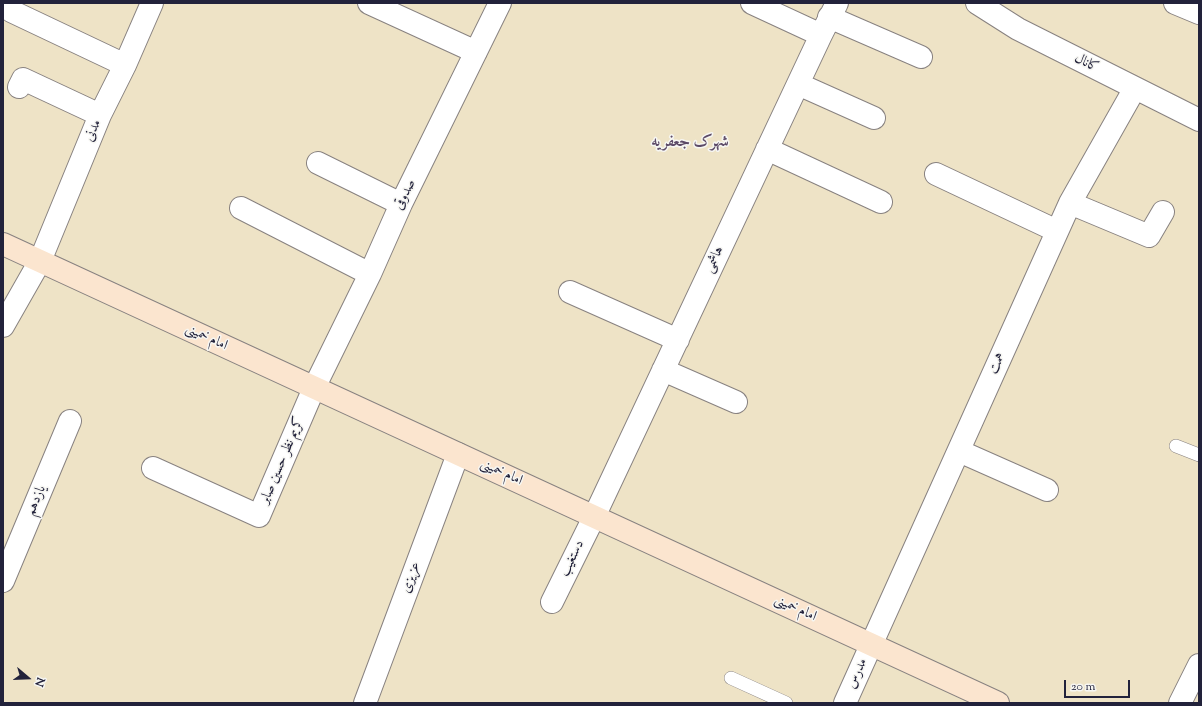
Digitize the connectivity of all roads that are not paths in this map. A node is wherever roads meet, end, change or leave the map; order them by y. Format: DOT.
graph roads {
  1 [pos="152,3"];
  2 [pos="369,3"];
  3 [pos="500,3"];
  4 [pos="752,3"];
  5 [pos="977,3"];
  6 [pos="1175,3"];
  7 [pos="11,11"];
  8 [pos="1199,13"];
  9 [pos="829,18"];
  10 [pos="476,52"];
  11 [pos="921,57"];
  12 [pos="125,65"];
  13 [pos="798,84"];
  14 [pos="19,87"];
  15 [pos="1135,88"];
  16 [pos="100,115"];
  17 [pos="874,118"];
  18 [pos="1199,120"];
  19 [pos="767,149"];
  20 [pos="318,163"];
  21 [pos="936,174"];
  22 [pos="882,202"];
  23 [pos="1070,203"];
  24 [pos="401,204"];
  25 [pos="241,208"];
  26 [pos="1163,212"];
  27 [pos="1057,231"];
  28 [pos="3,244"];
  29 [pos="40,261"];
  30 [pos="370,274"];
  31 [pos="570,292"];
  32 [pos="3,326"];
  33 [pos="678,340"];
  34 [pos="663,370"];
  35 [pos="314,388"];
  36 [pos="736,402"];
  37 [pos="70,421"];
  38 [pos="1176,446"];
  39 [pos="959,451"];
  40 [pos="458,454"];
  41 [pos="1199,455"];
  42 [pos="153,468"];
  43 [pos="1047,490"];
  44 [pos="594,517"];
  45 [pos="3,581"];
  46 [pos="552,602"];
  47 [pos="872,645"];
  48 [pos="1199,665"];
  49 [pos="731,678"];
  50 [pos="365,703"];
  51 [pos="786,703"];
  52 [pos="845,703"];
  53 [pos="998,703"];
  54 [pos="1180,703"];
  1 -- 12 [label="street, مدنی"];
  2 -- 10 [label="street"];
  3 -- 10 [label="street, صدوقی"];
  4 -- 9 [label="street"];
  5 -- 15 [label="street, کانال"];
  6 -- 8 [label="street"];
  7 -- 12 [label="street"];
  9 -- 11 [label="street"];
  9 -- 13 [label="street, هاشمی"];
  10 -- 24 [label="street, صدوقی"];
  12 -- 16 [label="street, مدنی"];
  13 -- 17 [label="street"];
  13 -- 19 [label="street, هاشمی"];
  14 -- 16 [label="street"];
  15 -- 18 [label="street, کانال"];
  15 -- 23 [label="street, همت"];
  16 -- 29 [label="street, مدنی"];
  19 -- 22 [label="street"];
  19 -- 33 [label="street, هاشمی"];
  20 -- 24 [label="street"];
  21 -- 27 [label="street"];
  23 -- 26 [label="street"];
  23 -- 27 [label="street, همت"];
  24 -- 30 [label="street, صدوقی"];
  25 -- 30 [label="street"];
  27 -- 39 [label="street, همت"];
  28 -- 29 [label="street, امام خمینی"];
  29 -- 32 [label="street, مدنی"];
  29 -- 35 [label="street, امام خمینی"];
  30 -- 35 [label="street, صدوقی"];
  31 -- 33 [label="street"];
  33 -- 34 [label="street, هاشمی"];
  34 -- 36 [label="street"];
  34 -- 44 [label="street, هاشمی"];
  35 -- 40 [label="street, امام خمینی"];
  35 -- 42 [label="street, کریم نظر حسین صابر"];
  37 -- 45 [label="street, یازدهم"];
  38 -- 41 [label="lane"];
  39 -- 43 [label="street"];
  39 -- 47 [label="street, همت"];
  40 -- 44 [label="street, امام خمینی"];
  40 -- 50 [label="street, عزیزی"];
  44 -- 46 [label="street, دستغیب"];
  44 -- 47 [label="street, امام خمینی"];
  47 -- 52 [label="street, مدرس"];
  47 -- 53 [label="street, امام خمینی"];
  48 -- 54 [label="street"];
  49 -- 51 [label="lane"];
}
